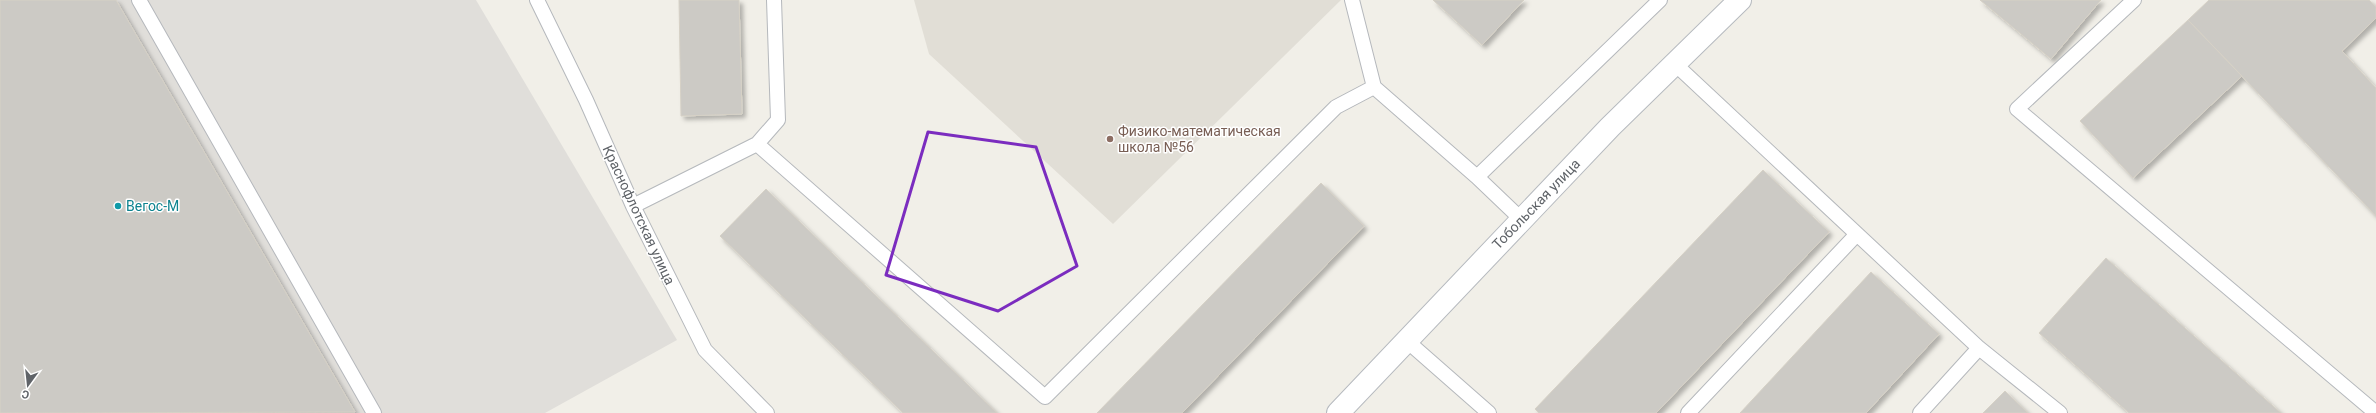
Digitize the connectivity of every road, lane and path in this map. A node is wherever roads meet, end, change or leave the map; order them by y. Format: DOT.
graph roads {
  1 [pos="139,0"];
  2 [pos="537,0"];
  3 [pos="774,0"];
  4 [pos="1352,0"];
  5 [pos="1660,0"];
  6 [pos="1740,0"];
  7 [pos="2134,0"];
  8 [pos="1675,64"];
  9 [pos="1374,88"];
  10 [pos="757,144"];
  11 [pos="1477,177"];
  12 [pos="633,206"];
  13 [pos="1521,219"];
  14 [pos="1857,234"];
  15 [pos="1407,341"];
  16 [pos="1979,348"];
  17 [pos="374,413"];
  18 [pos="767,413"];
  19 [pos="1338,413"];
  20 [pos="1489,413"];
  21 [pos="1688,413"];
  22 [pos="1920,413"];
  23 [pos="2060,413"];
  24 [pos="2376,413"];
  1 -- 17 [label="lane"];
  2 -- 12 [label="lane, Краснофлотская улица"];
  3 -- 10 [label="lane"];
  4 -- 9 [label="lane"];
  5 -- 11 [label="lane"];
  6 -- 8 [label="street, Тобольская улица"];
  7 -- 24 [label="lane"];
  8 -- 13 [label="street, Тобольская улица"];
  8 -- 14 [label="lane"];
  9 -- 10 [label="lane"];
  9 -- 11 [label="lane"];
  10 -- 12 [label="lane"];
  11 -- 13 [label="lane"];
  12 -- 18 [label="lane, Краснофлотская улица"];
  13 -- 15 [label="street, Тобольская улица"];
  14 -- 16 [label="lane"];
  14 -- 21 [label="lane"];
  15 -- 19 [label="street, Тобольская улица"];
  15 -- 20 [label="lane"];
  16 -- 22 [label="lane"];
  16 -- 23 [label="lane"];
}
